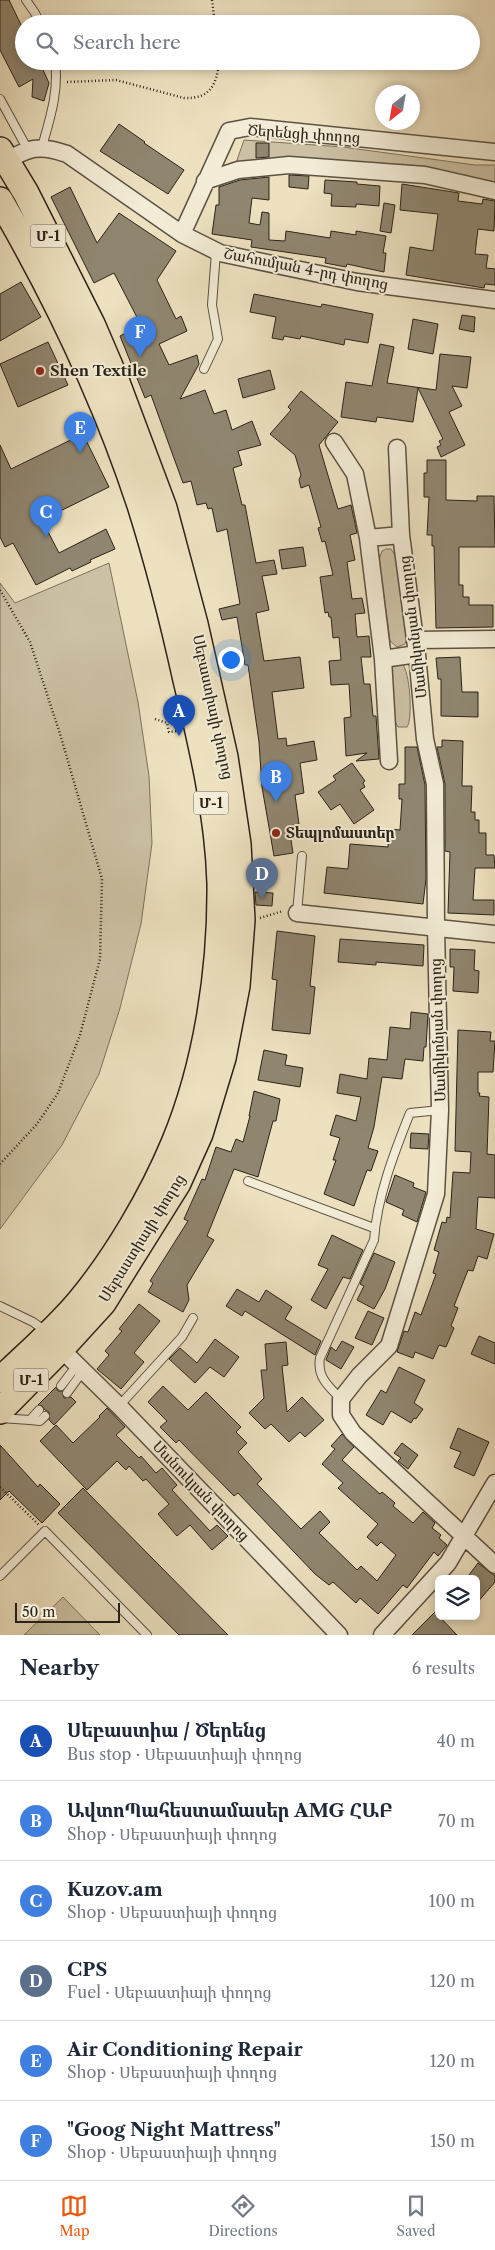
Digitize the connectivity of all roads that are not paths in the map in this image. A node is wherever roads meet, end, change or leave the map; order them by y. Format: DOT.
graph roads {
  1 [pos="26,0"];
  2 [pos="35,15"];
  3 [pos="56,70"];
  4 [pos="0,99"];
  5 [pos="495,152"];
  6 [pos="15,154"];
  7 [pos="205,181"];
  8 [pos="495,191"];
  9 [pos="0,200"];
  10 [pos="182,234"];
  11 [pos="216,252"];
  12 [pos="495,300"];
  13 [pos="204,369"];
  14 [pos="334,442"];
  15 [pos="397,448"];
  16 [pos="402,535"];
  17 [pos="368,538"];
  18 [pos="495,640"];
  19 [pos="417,647"];
  20 [pos="383,659"];
  21 [pos="389,761"];
  22 [pos="302,856"];
  23 [pos="297,913"];
  24 [pos="436,928"];
  25 [pos="495,934"];
  26 [pos="440,1110"];
  27 [pos="248,1181"];
  28 [pos="374,1228"];
  29 [pos="0,1306"];
  30 [pos="193,1318"];
  31 [pos="67,1354"];
  32 [pos="0,1380"];
  33 [pos="61,1386"];
  34 [pos="67,1393"];
  35 [pos="341,1399"];
  36 [pos="119,1406"];
  37 [pos="39,1410"];
  38 [pos="0,1411"];
  39 [pos="45,1416"];
  40 [pos="0,1418"];
  41 [pos="30,1420"];
  42 [pos="495,1483"];
  43 [pos="464,1537"];
  44 [pos="495,1565"];
  45 [pos="0,1576"];
  46 [pos="147,1635"];
  47 [pos="339,1635"];
  48 [pos="382,1635"];
  1 -- 2 [label="lane"];
  3 -- 6 [label="lane"];
  4 -- 6 [label="lane"];
  5 -- 7 [label="street, Ծերենցի փողոց"];
  6 -- 10 [label="street, Շահումյան 4-րդ փողոց"];
  6 -- 31 [label="main road, Սեբաստիայի փողոց / Մ-1"];
  7 -- 8 [label="street"];
  7 -- 10 [label="street, Ծերենցի փողոց"];
  9 -- 31 [label="main road, Սեբաստիայի փողոց / Մ-1"];
  10 -- 11 [label="street, Շահումյան 4-րդ փողոց"];
  11 -- 12 [label="street, Շահումյան 4-րդ փողոց"];
  11 -- 13 [label="lane"];
  14 -- 17 [label="street"];
  15 -- 16 [label="street, Մամիկոնյան փողոց"];
  16 -- 17 [label="street"];
  16 -- 19 [label="street, Մամիկոնյան փողոց"];
  17 -- 20 [label="street"];
  18 -- 19 [label="street"];
  19 -- 20 [label="street"];
  19 -- 24 [label="street, Մամիկոնյան փողոց"];
  20 -- 21 [label="street"];
  22 -- 23 [label="lane"];
  23 -- 24 [label="street"];
  24 -- 25 [label="street"];
  24 -- 26 [label="street, Մամիկոնյան փողոց"];
  26 -- 28 [label="lane"];
  26 -- 35 [label="street, Մամիկոնյան փողոց"];
  27 -- 28 [label="lane"];
  28 -- 35 [label="lane"];
  29 -- 31 [label="lane"];
  30 -- 36 [label="lane"];
  31 -- 32 [label="main road, Սեբաստիայի փողոց / Մ-1"];
  31 -- 33 [label="lane"];
  31 -- 34 [label="lane"];
  31 -- 36 [label="street, Մանուկյան փողոց"];
  31 -- 38 [label="main road, Սեբաստիայի փողոց / Մ-1"];
  35 -- 43 [label="street"];
  36 -- 47 [label="street, Մանուկյան փողոց"];
  37 -- 41 [label="lane"];
  39 -- 41 [label="lane"];
  40 -- 41 [label="lane"];
  42 -- 43 [label="street"];
  43 -- 44 [label="street"];
  43 -- 48 [label="street"];
  45 -- 46 [label="lane"];
}
